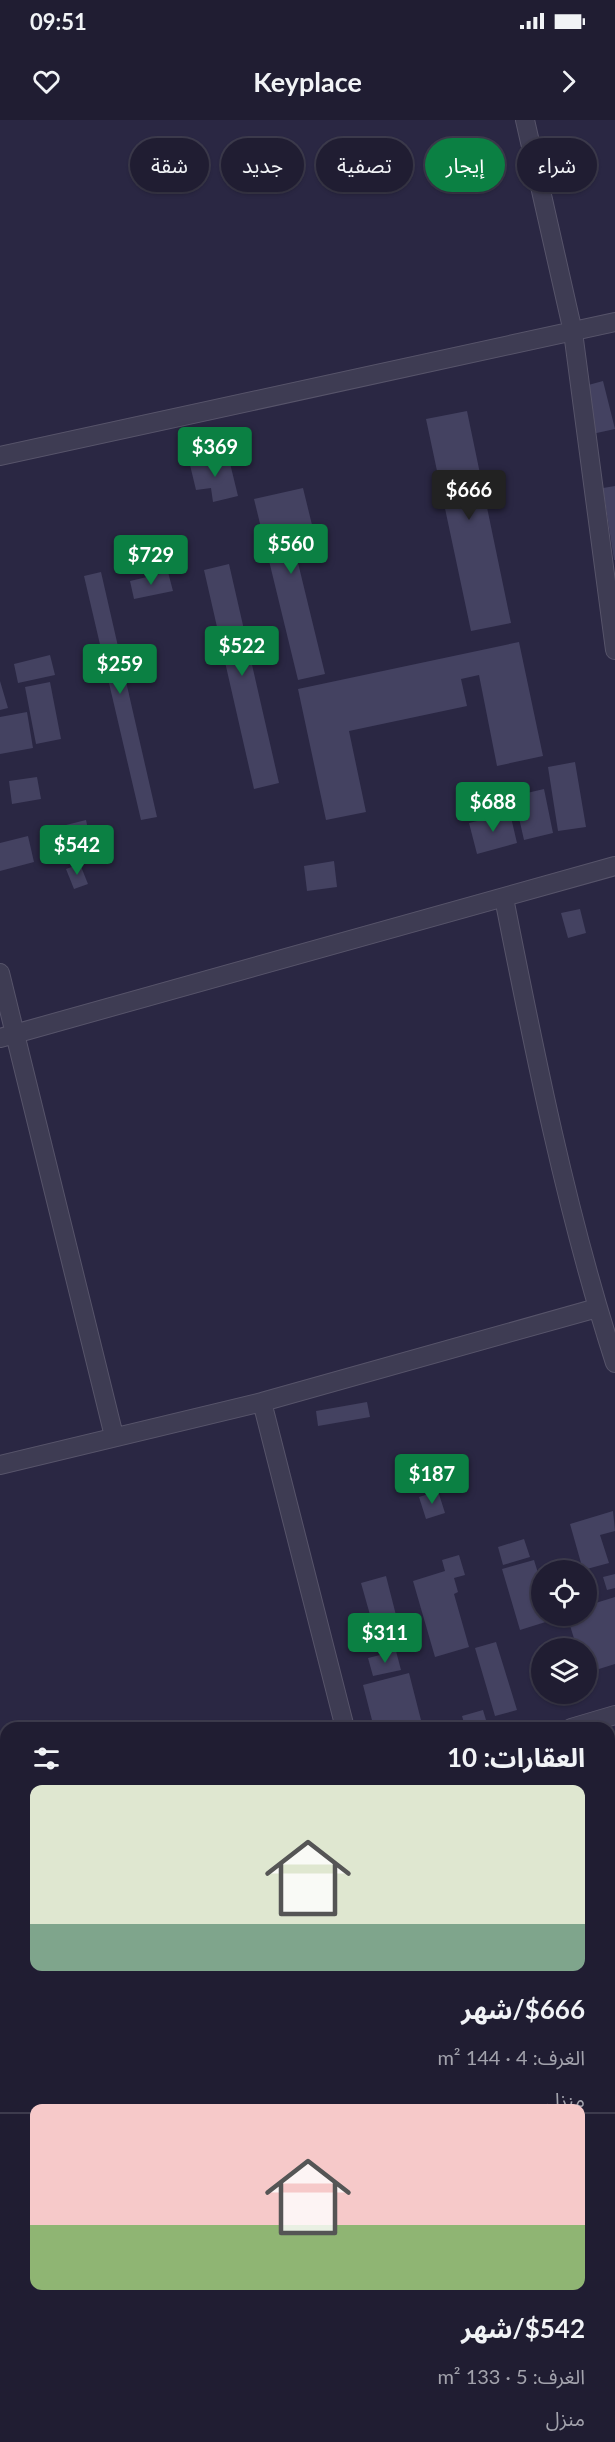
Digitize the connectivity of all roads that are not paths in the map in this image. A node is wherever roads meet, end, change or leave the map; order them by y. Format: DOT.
graph roads {
  1 [pos="525,120"];
  2 [pos="615,322"];
  3 [pos="573,332"];
  4 [pos="0,456"];
  5 [pos="615,650"];
  6 [pos="615,866"];
  7 [pos="504,898"];
  8 [pos="0,973"];
  9 [pos="7,1036"];
  10 [pos="597,1308"];
  11 [pos="615,1364"];
  12 [pos="262,1402"];
  13 [pos="114,1436"];
  14 [pos="0,1465"];
  15 [pos="615,1715"];
  16 [pos="343,1722"];
  17 [pos="591,1722"];
  1 -- 3 [label="street"];
  2 -- 3 [label="street"];
  3 -- 4 [label="street"];
  3 -- 5 [label="street"];
  6 -- 7 [label="street"];
  7 -- 9 [label="street"];
  7 -- 10 [label="street"];
  8 -- 9 [label="street"];
  9 -- 13 [label="street"];
  10 -- 11 [label="street"];
  10 -- 12 [label="street"];
  12 -- 13 [label="street"];
  12 -- 16 [label="street"];
  13 -- 14 [label="street"];
  15 -- 17 [label="street"];
}
